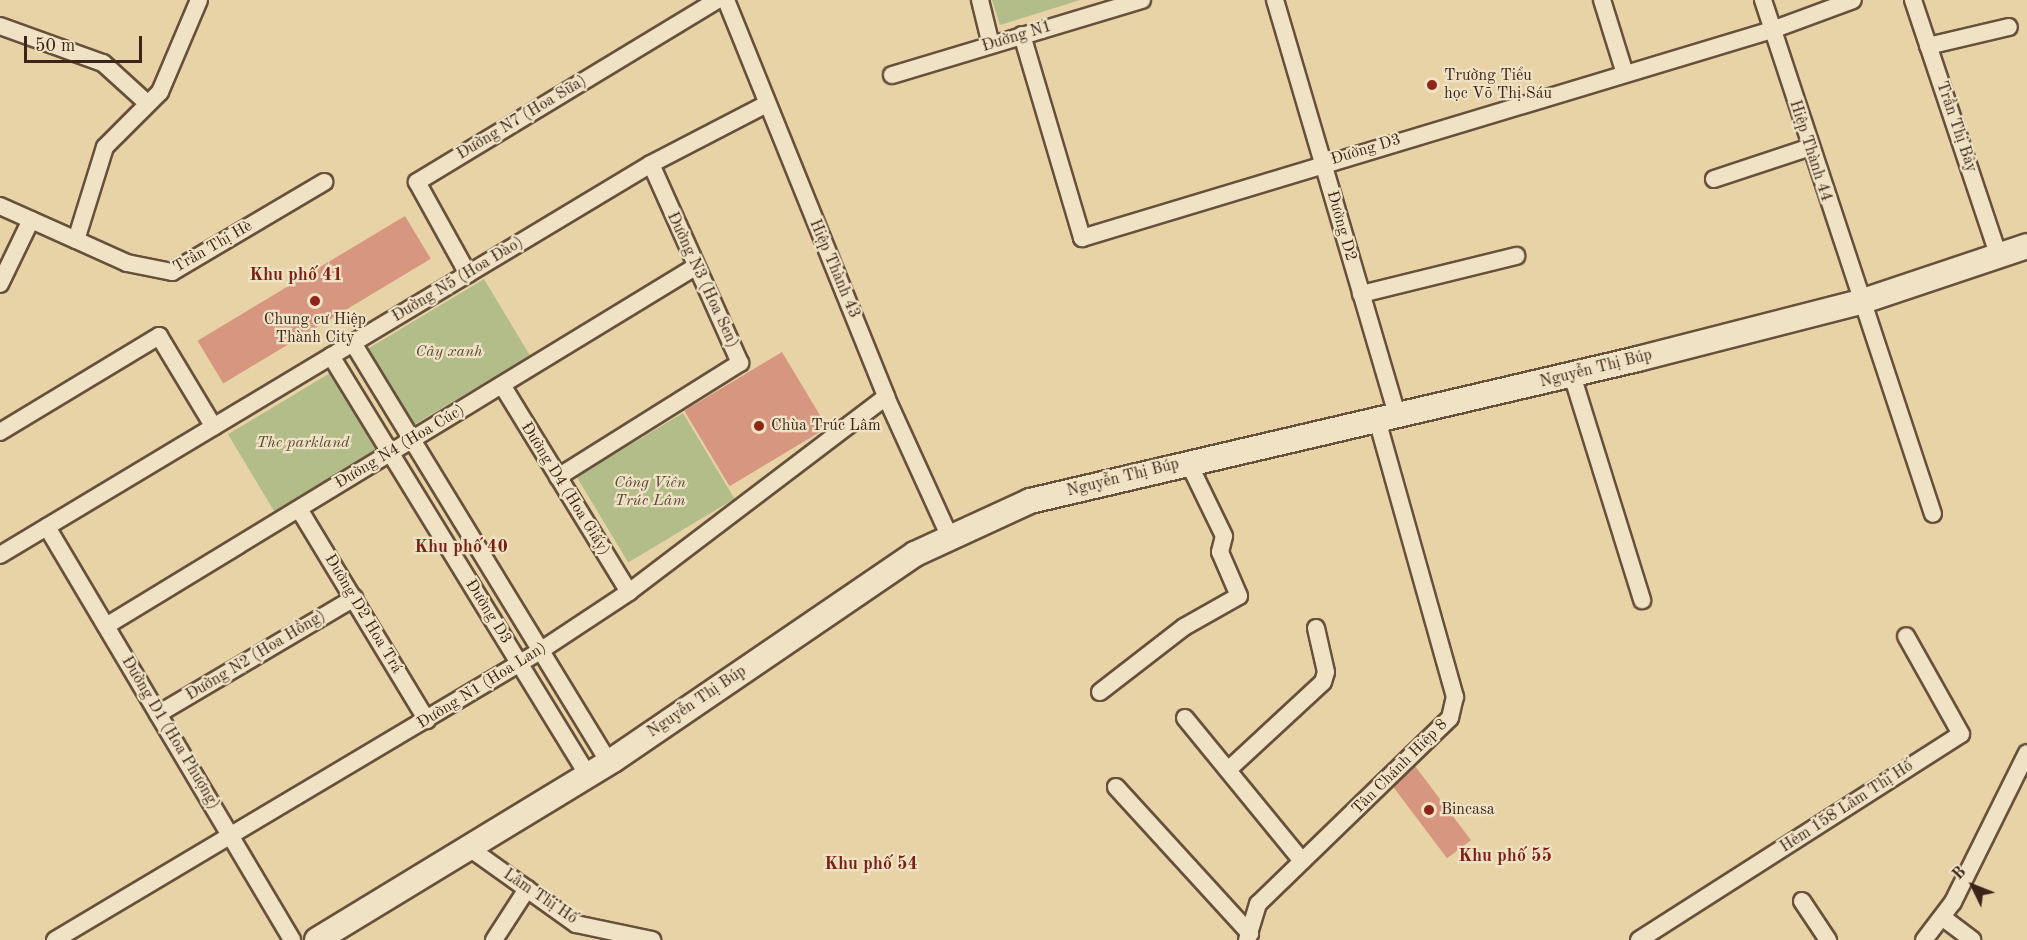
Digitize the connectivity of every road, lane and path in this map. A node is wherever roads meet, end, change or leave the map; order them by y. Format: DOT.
graph roads {
  1 [pos="199,0"];
  2 [pos="717,0"];
  3 [pos="726,0"];
  4 [pos="980,0"];
  5 [pos="1142,0"];
  6 [pos="1275,0"];
  7 [pos="1602,0"];
  8 [pos="1763,0"];
  9 [pos="1853,0"];
  10 [pos="1913,0"];
  11 [pos="0,26"];
  12 [pos="2008,27"];
  13 [pos="1772,30"];
  14 [pos="1022,35"];
  15 [pos="992,45"];
  16 [pos="1928,46"];
  17 [pos="1625,74"];
  18 [pos="892,75"];
  19 [pos="147,103"];
  20 [pos="765,105"];
  21 [pos="1808,148"];
  22 [pos="651,164"];
  23 [pos="1323,164"];
  24 [pos="1714,179"];
  25 [pos="324,182"];
  26 [pos="0,206"];
  27 [pos="31,220"];
  28 [pos="76,240"];
  29 [pos="2027,246"];
  30 [pos="1998,254"];
  31 [pos="1516,256"];
  32 [pos="695,267"];
  33 [pos="468,274"];
  34 [pos="0,284"];
  35 [pos="1361,294"];
  36 [pos="1860,302"];
  37 [pos="353,343"];
  38 [pos="331,356"];
  39 [pos="1572,375"];
  40 [pos="502,385"];
  41 [pos="886,397"];
  42 [pos="1387,418"];
  43 [pos="214,427"];
  44 [pos="0,432"];
  45 [pos="411,440"];
  46 [pos="390,453"];
  47 [pos="1188,462"];
  48 [pos="558,477"];
  49 [pos="299,508"];
  50 [pos="1933,514"];
  51 [pos="47,527"];
  52 [pos="949,535"];
  53 [pos="0,555"];
  54 [pos="629,592"];
  55 [pos="354,598"];
  56 [pos="1642,600"];
  57 [pos="106,626"];
  58 [pos="1316,628"];
  59 [pos="1906,636"];
  60 [pos="540,651"];
  61 [pos="520,664"];
  62 [pos="1100,692"];
  63 [pos="158,714"];
  64 [pos="1185,718"];
  65 [pos="427,720"];
  66 [pos="2027,753"];
  67 [pos="609,762"];
  68 [pos="1228,770"];
  69 [pos="588,775"];
  70 [pos="1116,787"];
  71 [pos="233,838"];
  72 [pos="468,848"];
  73 [pos="1302,861"];
  74 [pos="527,889"];
  75 [pos="1802,901"];
  76 [pos="1942,917"];
  77 [pos="1248,937"];
  78 [pos="55,940"];
  79 [pos="292,940"];
  80 [pos="316,940"];
  81 [pos="494,940"];
  82 [pos="652,940"];
  83 [pos="1639,940"];
  84 [pos="1828,940"];
  85 [pos="1924,940"];
  86 [pos="1972,940"];
  1 -- 19 [label="street"];
  2 -- 33 [label="street, Đường N7 (Hoa Sữa)"];
  3 -- 20 [label="street, Hiệp Thành 43"];
  4 -- 15 [label="street"];
  5 -- 14 [label="street, Đường N1"];
  6 -- 23 [label="street, Đường D2"];
  7 -- 17 [label="street"];
  8 -- 13 [label="street, Hiệp Thành 44"];
  9 -- 13 [label="street, Đường D3"];
  10 -- 16 [label="street, Trần Thị Bảy"];
  11 -- 19 [label="street"];
  12 -- 16 [label="street"];
  13 -- 17 [label="street, Đường D3"];
  13 -- 21 [label="street, Hiệp Thành 44"];
  14 -- 15 [label="street, Đường N1"];
  14 -- 23 [label="street, Đường D3"];
  15 -- 18 [label="street, Đường N1"];
  16 -- 30 [label="street, Trần Thị Bảy"];
  17 -- 23 [label="street, Đường D3"];
  19 -- 28 [label="street"];
  20 -- 22 [label="street, Đường N5 (Hoa Đào)"];
  20 -- 41 [label="street, Hiệp Thành 43"];
  21 -- 24 [label="street"];
  21 -- 36 [label="street, Hiệp Thành 44"];
  22 -- 32 [label="street, Đường N3 (Hoa Sen)"];
  22 -- 33 [label="street, Đường N5 (Hoa Đào)"];
  23 -- 35 [label="street, Đường D2"];
  25 -- 28 [label="street, Trần Thị Hè"];
  26 -- 27 [label="street, Trần Thị Hè"];
  27 -- 28 [label="street, Trần Thị Hè"];
  27 -- 34 [label="street"];
  29 -- 30 [label="street, Nguyễn Thị Búp"];
  30 -- 36 [label="street, Nguyễn Thị Búp"];
  31 -- 35 [label="street"];
  32 -- 40 [label="street, Đường N4 (Hoa Cúc)"];
  32 -- 48 [label="street, Đường N3 (Hoa Sen)"];
  33 -- 37 [label="street, Đường N5 (Hoa Đào)"];
  35 -- 42 [label="street, Đường D2"];
  36 -- 39 [label="street, Nguyễn Thị Búp"];
  36 -- 50 [label="street, Hiệp Thành 44"];
  37 -- 38 [label="street, Đường N5 (Hoa Đào)"];
  37 -- 45 [label="street, Đường D3"];
  38 -- 43 [label="street, Đường N5 (Hoa Đào)"];
  38 -- 46 [label="street, Đường D3"];
  39 -- 42 [label="street, Nguyễn Thị Búp"];
  39 -- 56 [label="street"];
  40 -- 45 [label="street, Đường N4 (Hoa Cúc)"];
  40 -- 48 [label="street, Đường D4 (Hoa Giấy)"];
  41 -- 52 [label="street, Hiệp Thành 43"];
  41 -- 54 [label="street, Đường N1 (Hoa Lan)"];
  42 -- 47 [label="street, Nguyễn Thị Búp"];
  42 -- 73 [label="street, Tân Chánh Hiệp 8"];
  43 -- 44 [label="street"];
  43 -- 51 [label="street, Đường N5 (Hoa Đào)"];
  45 -- 46 [label="street, Đường N4 (Hoa Cúc)"];
  45 -- 60 [label="street, Đường D3"];
  46 -- 49 [label="street, Đường N4 (Hoa Cúc)"];
  46 -- 61 [label="street, Đường D3"];
  47 -- 52 [label="street, Nguyễn Thị Búp"];
  47 -- 62 [label="street"];
  48 -- 54 [label="street, Đường D4 (Hoa Giấy)"];
  49 -- 55 [label="street, Đường D2 Hoa Trá"];
  49 -- 57 [label="street, Đường N4 (Hoa Cúc)"];
  51 -- 53 [label="street, Đường N5 (Hoa Đào)"];
  51 -- 57 [label="street, Đường D1 (Hoa Phượng)"];
  52 -- 67 [label="street, Nguyễn Thị Búp"];
  54 -- 60 [label="street, Đường N1 (Hoa Lan)"];
  55 -- 63 [label="street, Đường N2 (Hoa Hồng)"];
  55 -- 65 [label="street, Đường D2 Hoa Trá"];
  57 -- 63 [label="street, Đường D1 (Hoa Phượng)"];
  58 -- 68 [label="street"];
  59 -- 83 [label="street, Hẻm 158 Lâm Thị Hố"];
  60 -- 61 [label="street, Đường N1 (Hoa Lan)"];
  60 -- 67 [label="street, Đường D3"];
  61 -- 65 [label="street, Đường N1 (Hoa Lan)"];
  61 -- 69 [label="street, Đường D3"];
  63 -- 71 [label="street, Đường D1 (Hoa Phượng)"];
  64 -- 68 [label="street"];
  65 -- 71 [label="street, Đường N1 (Hoa Lan)"];
  66 -- 76 [label="street"];
  67 -- 69 [label="street, Nguyễn Thị Búp"];
  68 -- 73 [label="street"];
  69 -- 72 [label="street, Nguyễn Thị Búp"];
  70 -- 77 [label="street"];
  71 -- 78 [label="street, Đường N1 (Hoa Lan)"];
  71 -- 79 [label="street, Đường D1 (Hoa Phượng)"];
  72 -- 74 [label="street, Lâm Thị Hố"];
  72 -- 80 [label="street, Nguyễn Thị Búp"];
  73 -- 77 [label="street, Tân Chánh Hiệp 8"];
  74 -- 81 [label="street"];
  74 -- 82 [label="street, Lâm Thị Hố"];
  75 -- 84 [label="street"];
  76 -- 85 [label="street"];
  76 -- 86 [label="street"];
}
